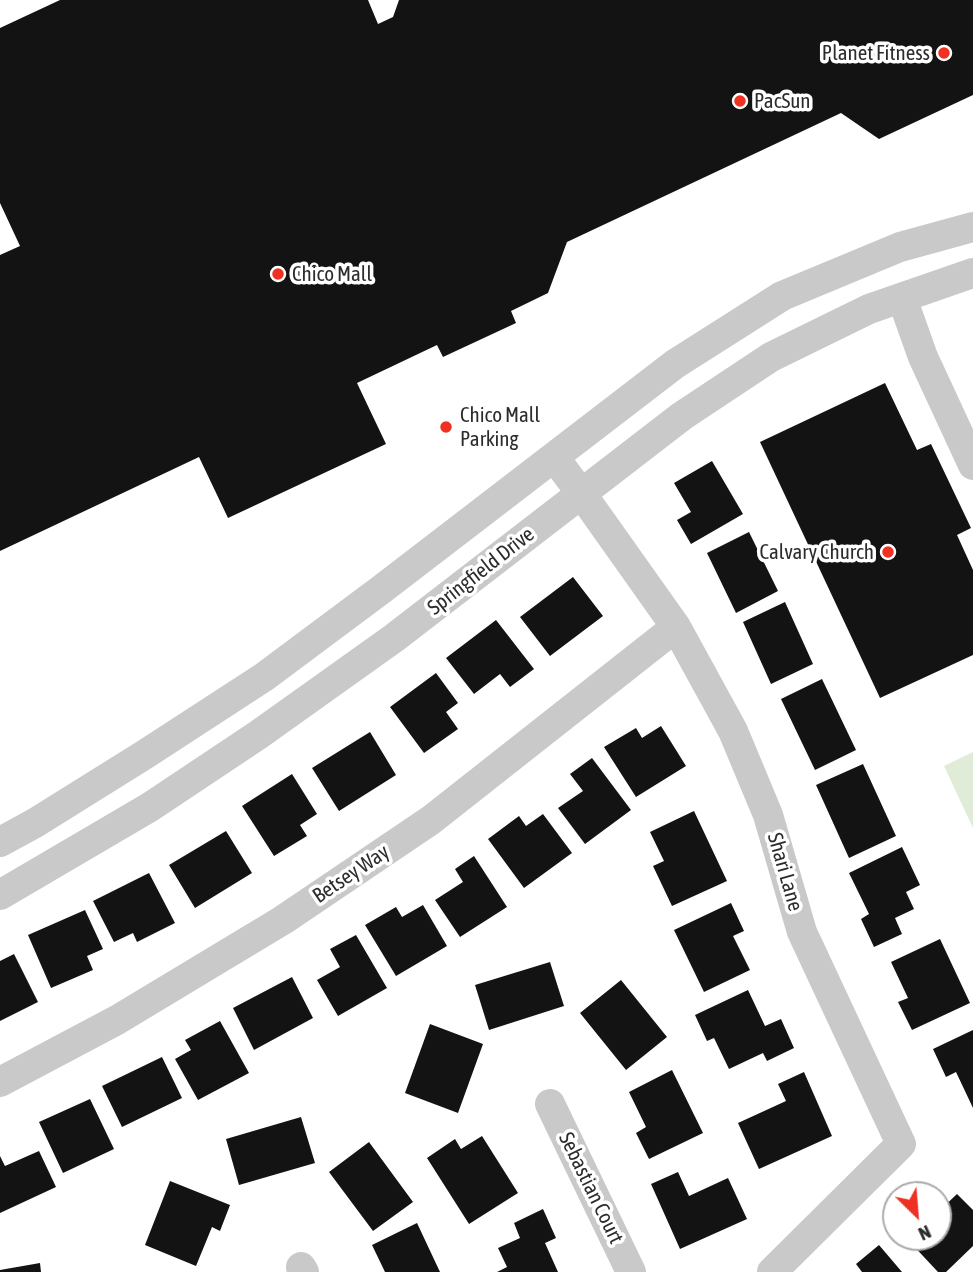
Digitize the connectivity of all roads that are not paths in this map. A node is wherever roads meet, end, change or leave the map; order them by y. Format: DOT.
graph roads {
  1 [pos="973,227"];
  2 [pos="973,273"];
  3 [pos="902,298"];
  4 [pos="554,457"];
  5 [pos="973,465"];
  6 [pos="581,493"];
  7 [pos="676,628"];
  8 [pos="0,842"];
  9 [pos="0,895"];
  10 [pos="0,1082"];
  11 [pos="550,1104"];
  12 [pos="631,1272"];
  13 [pos="772,1272"];
  1 -- 4 [label="street"];
  2 -- 3 [label="street, Springfield Drive"];
  3 -- 5 [label="street"];
  3 -- 6 [label="street, Springfield Drive"];
  4 -- 6 [label="street, Shari Lane"];
  4 -- 8 [label="street"];
  6 -- 7 [label="street, Shari Lane"];
  6 -- 9 [label="street, Springfield Drive"];
  7 -- 10 [label="street, Betsey Way"];
  7 -- 13 [label="street, Shari Lane"];
  11 -- 12 [label="street, Sebastian Court"];
}
